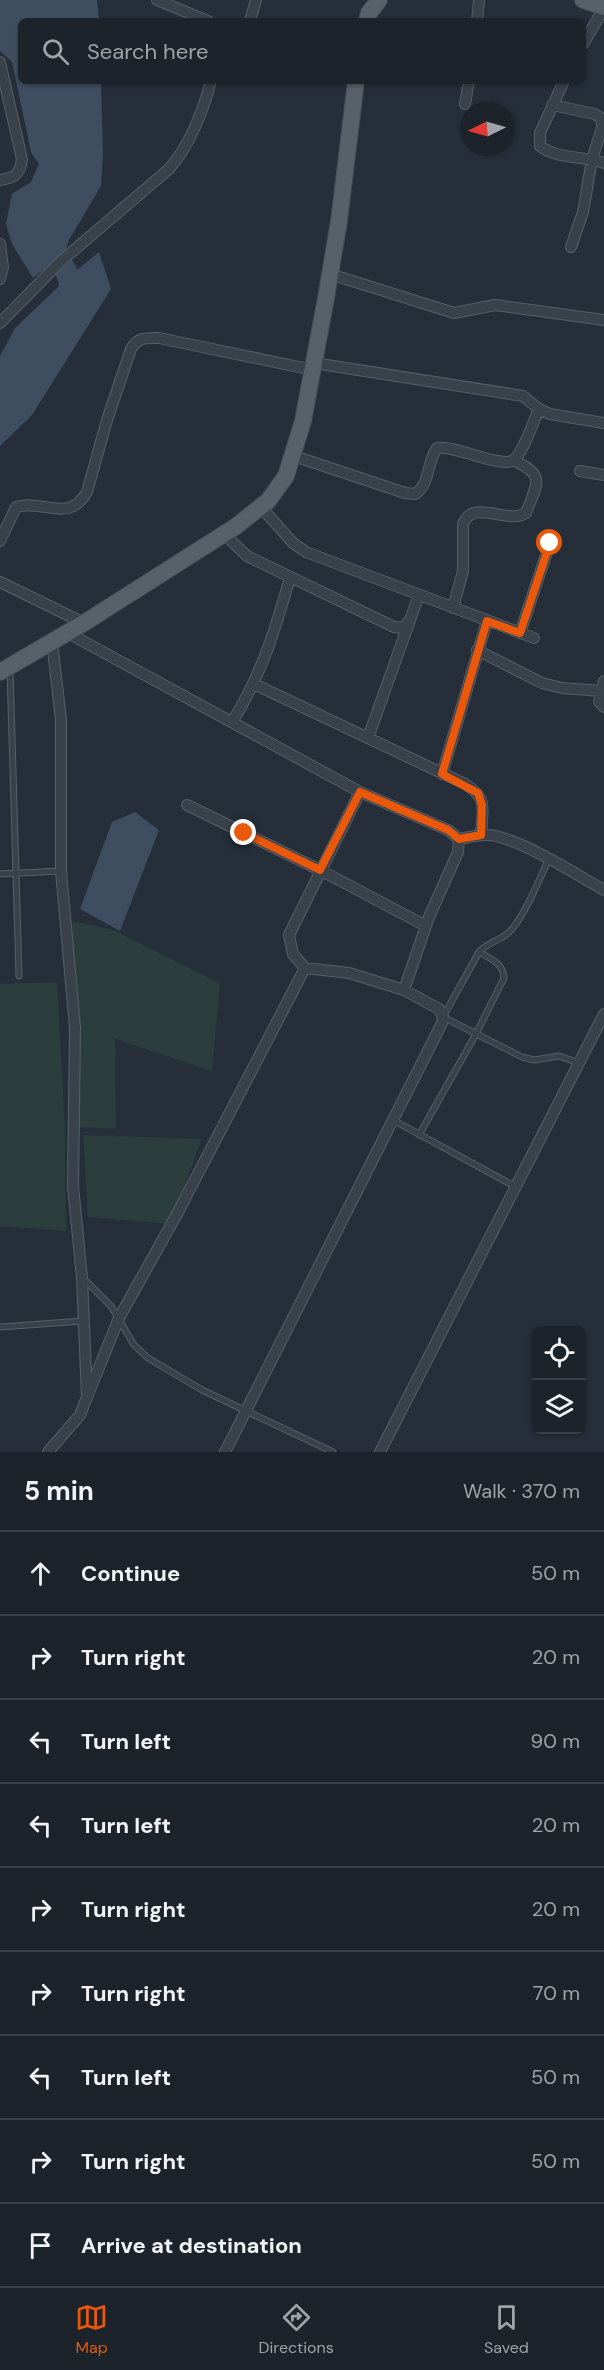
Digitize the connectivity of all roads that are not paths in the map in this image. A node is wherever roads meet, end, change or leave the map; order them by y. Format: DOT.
graph roads {
  1 [pos="157,0"];
  2 [pos="256,0"];
  3 [pos="379,0"];
  4 [pos="479,0"];
  5 [pos="583,0"];
  6 [pos="604,8"];
  7 [pos="201,18"];
  8 [pos="251,18"];
  9 [pos="368,18"];
  10 [pos="477,18"];
  11 [pos="586,39"];
  12 [pos="0,62"];
  13 [pos="210,84"];
  14 [pos="356,84"];
  15 [pos="468,84"];
  16 [pos="562,84"];
  17 [pos="465,102"];
  18 [pos="552,105"];
  19 [pos="592,159"];
  20 [pos="604,163"];
  21 [pos="0,180"];
  22 [pos="0,244"];
  23 [pos="571,247"];
  24 [pos="330,274"];
  25 [pos="0,279"];
  26 [pos="604,320"];
  27 [pos="0,323"];
  28 [pos="313,366"];
  29 [pos="539,409"];
  30 [pos="604,423"];
  31 [pos="294,456"];
  32 [pos="513,460"];
  33 [pos="580,471"];
  34 [pos="604,475"];
  35 [pos="261,507"];
  36 [pos="224,534"];
  37 [pos="0,541"];
  38 [pos="550,543"];
  39 [pos="290,577"];
  40 [pos="0,582"];
  41 [pos="419,595"];
  42 [pos="453,608"];
  43 [pos="410,620"];
  44 [pos="487,621"];
  45 [pos="84,623"];
  46 [pos="68,633"];
  47 [pos="520,633"];
  48 [pos="534,638"];
  49 [pos="52,641"];
  50 [pos="477,651"];
  51 [pos="5,669"];
  52 [pos="254,684"];
  53 [pos="603,686"];
  54 [pos="604,707"];
  55 [pos="232,722"];
  56 [pos="368,738"];
  57 [pos="442,774"];
  58 [pos="360,792"];
  59 [pos="187,806"];
  60 [pos="481,835"];
  61 [pos="459,839"];
  62 [pos="549,858"];
  63 [pos="320,870"];
  64 [pos="61,871"];
  65 [pos="18,873"];
  66 [pos="0,874"];
  67 [pos="604,890"];
  68 [pos="426,926"];
  69 [pos="479,952"];
  70 [pos="305,968"];
  71 [pos="20,976"];
  72 [pos="404,990"];
  73 [pos="604,1014"];
  74 [pos="443,1017"];
  75 [pos="476,1034"];
  76 [pos="579,1063"];
  77 [pos="393,1120"];
  78 [pos="419,1135"];
  79 [pos="516,1187"];
  80 [pos="82,1278"];
  81 [pos="119,1318"];
  82 [pos="83,1321"];
  83 [pos="0,1327"];
  84 [pos="87,1397"];
  85 [pos="246,1410"];
  86 [pos="48,1452"];
  87 [pos="225,1452"];
  88 [pos="333,1452"];
  89 [pos="380,1452"];
  1 -- 7 [label="street"];
  2 -- 8 [label="street"];
  3 -- 9 [label="main road"];
  4 -- 10 [label="street"];
  5 -- 6 [label="main road"];
  6 -- 11 [label="street"];
  12 -- 21 [label="street"];
  13 -- 27 [label="street"];
  14 -- 24 [label="main road"];
  15 -- 17 [label="street"];
  16 -- 18 [label="street"];
  18 -- 19 [label="street"];
  18 -- 19 [label="street"];
  19 -- 20 [label="street"];
  19 -- 23 [label="street"];
  22 -- 25 [label="street"];
  24 -- 26 [label="street"];
  24 -- 28 [label="main road"];
  28 -- 29 [label="street"];
  28 -- 31 [label="main road"];
  28 -- 37 [label="street"];
  29 -- 30 [label="street"];
  29 -- 32 [label="street"];
  31 -- 32 [label="street"];
  31 -- 35 [label="main road"];
  32 -- 42 [label="street"];
  33 -- 34 [label="street"];
  35 -- 36 [label="main road"];
  35 -- 41 [label="street"];
  36 -- 39 [label="street"];
  36 -- 45 [label="main road"];
  38 -- 47 [label="street"];
  39 -- 43 [label="street"];
  39 -- 52 [label="street"];
  40 -- 45 [label="street"];
  41 -- 42 [label="street"];
  41 -- 43 [label="street"];
  42 -- 44 [label="street"];
  43 -- 56 [label="street"];
  44 -- 47 [label="street"];
  44 -- 50 [label="street"];
  45 -- 46 [label="main road"];
  46 -- 49 [label="main road"];
  46 -- 55 [label="street"];
  47 -- 48 [label="street"];
  49 -- 51 [label="main road"];
  49 -- 64 [label="street"];
  50 -- 53 [label="street"];
  50 -- 57 [label="street"];
  51 -- 65 [label="lane"];
  52 -- 55 [label="street"];
  52 -- 56 [label="street"];
  53 -- 54 [label="street"];
  55 -- 58 [label="street"];
  56 -- 57 [label="street"];
  57 -- 60 [label="street"];
  58 -- 61 [label="street"];
  58 -- 63 [label="street"];
  59 -- 63 [label="street"];
  60 -- 61 [label="street"];
  60 -- 62 [label="street"];
  61 -- 68 [label="street"];
  62 -- 67 [label="street"];
  62 -- 69 [label="lane"];
  63 -- 68 [label="street"];
  63 -- 70 [label="street"];
  64 -- 65 [label="lane"];
  64 -- 80 [label="street"];
  65 -- 66 [label="lane"];
  65 -- 71 [label="lane"];
  68 -- 72 [label="street"];
  69 -- 74 [label="lane"];
  69 -- 75 [label="lane"];
  70 -- 72 [label="street"];
  70 -- 81 [label="street"];
  72 -- 74 [label="street"];
  73 -- 76 [label="street"];
  74 -- 75 [label="lane"];
  74 -- 77 [label="street"];
  75 -- 76 [label="lane"];
  75 -- 78 [label="lane"];
  76 -- 79 [label="street"];
  77 -- 78 [label="lane"];
  77 -- 85 [label="street"];
  78 -- 79 [label="lane"];
  79 -- 89 [label="street"];
  80 -- 81 [label="lane"];
  80 -- 82 [label="street"];
  81 -- 84 [label="street"];
  81 -- 85 [label="lane"];
  82 -- 83 [label="lane"];
  82 -- 84 [label="street"];
  84 -- 86 [label="street"];
  85 -- 87 [label="street"];
  85 -- 88 [label="lane"];
}
